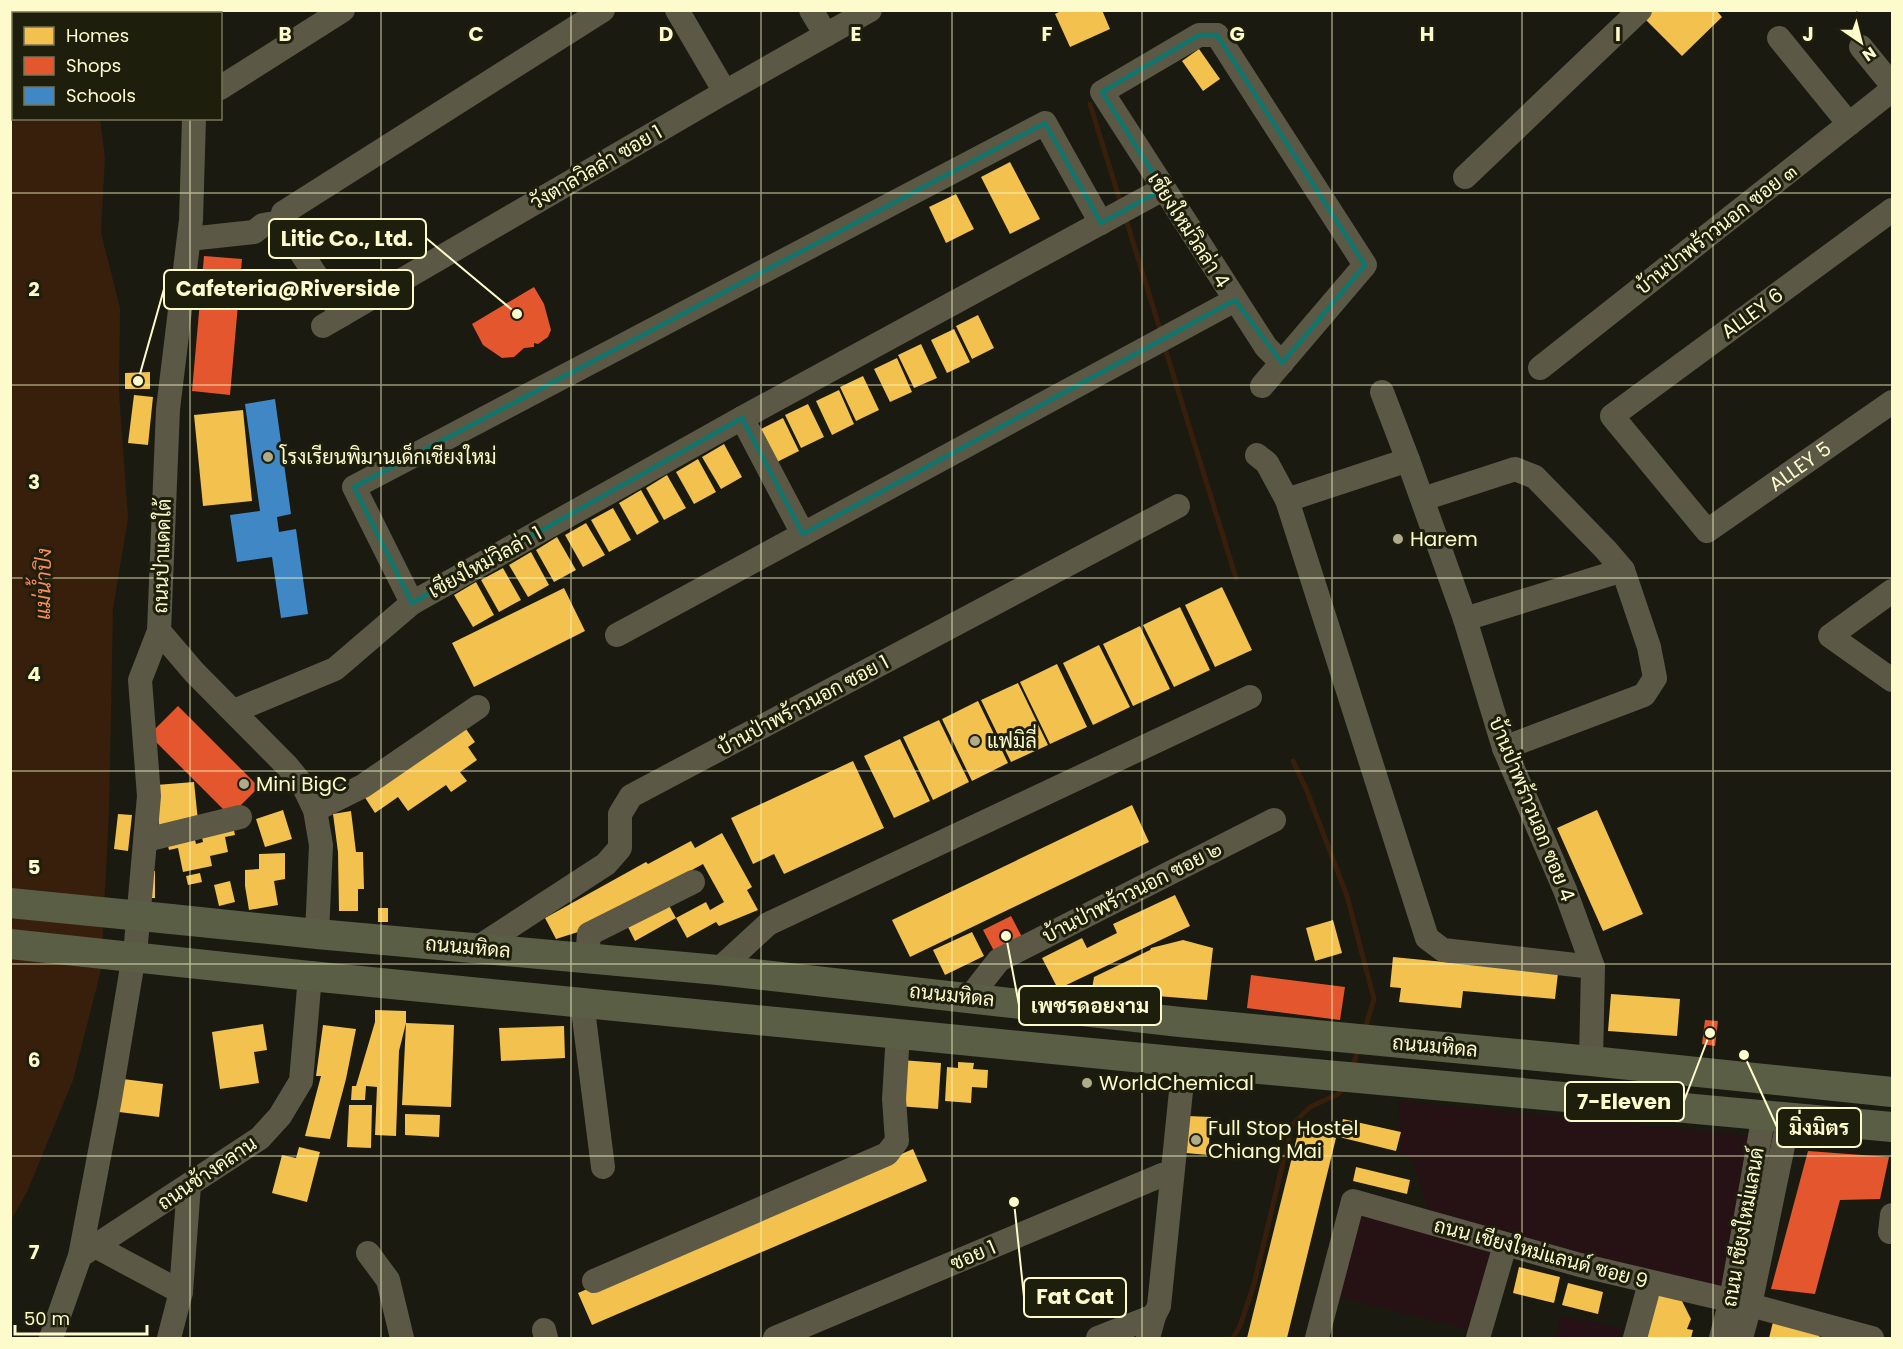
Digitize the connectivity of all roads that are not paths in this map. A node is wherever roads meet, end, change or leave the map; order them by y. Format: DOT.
graph roads {
  1 [pos="343,10"];
  2 [pos="603,10"];
  3 [pos="677,10"];
  4 [pos="811,10"];
  5 [pos="870,10"];
  6 [pos="1640,10"];
  7 [pos="825,36"];
  8 [pos="1779,38"];
  9 [pos="1861,47"];
  10 [pos="222,87"];
  11 [pos="1893,88"];
  12 [pos="725,92"];
  13 [pos="194,120"];
  14 [pos="1849,124"];
  15 [pos="1465,177"];
  16 [pos="1163,189"];
  17 [pos="1893,210"];
  18 [pos="1116,215"];
  19 [pos="276,220"];
  20 [pos="190,229"];
  21 [pos="1235,300"];
  22 [pos="1282,363"];
  23 [pos="1540,368"];
  24 [pos="1263,386"];
  25 [pos="1382,392"];
  26 [pos="1893,402"];
  27 [pos="742,418"];
  28 [pos="1257,455"];
  29 [pos="1408,460"];
  30 [pos="1423,499"];
  31 [pos="1287,501"];
  32 [pos="1178,506"];
  33 [pos="1707,531"];
  34 [pos="803,534"];
  35 [pos="1623,570"];
  36 [pos="1893,591"];
  37 [pos="412,603"];
  38 [pos="1465,619"];
  39 [pos="159,631"];
  40 [pos="617,635"];
  41 [pos="1893,680"];
  42 [pos="1250,697"];
  43 [pos="478,707"];
  44 [pos="234,711"];
  45 [pos="1504,748"];
  46 [pos="315,810"];
  47 [pos="240,817"];
  48 [pos="1274,820"];
  49 [pos="146,840"];
  50 [pos="693,882"];
  51 [pos="10,903"];
  52 [pos="317,934"];
  53 [pos="10,944"];
  54 [pos="477,948"];
  55 [pos="587,958"];
  56 [pos="1593,967"];
  57 [pos="718,970"];
  58 [pos="310,976"];
  59 [pos="970,998"];
  60 [pos="582,1002"];
  61 [pos="898,1033"];
  62 [pos="1592,1060"];
  63 [pos="1178,1061"];
  64 [pos="1893,1092"];
  65 [pos="1776,1116"];
  66 [pos="1893,1127"];
  67 [pos="603,1167"];
  68 [pos="1167,1174"];
  69 [pos="189,1185"];
  70 [pos="1505,1245"];
  71 [pos="88,1251"];
  72 [pos="368,1253"];
  73 [pos="594,1281"];
  74 [pos="1650,1283"];
  75 [pos="181,1292"];
  76 [pos="1741,1302"];
  77 [pos="1151,1327"];
  78 [pos="1835,1333"];
  79 [pos="174,1337"];
  80 [pos="51,1338"];
  81 [pos="402,1338"];
  82 [pos="775,1338"];
  83 [pos="1098,1338"];
  84 [pos="1317,1338"];
  85 [pos="1478,1338"];
  86 [pos="1635,1338"];
  87 [pos="1721,1338"];
  88 [pos="1741,1338"];
  89 [pos="1872,1338"];
  1 -- 10 [label="street"];
  2 -- 19 [label="street"];
  3 -- 12 [label="street"];
  4 -- 7 [label="street"];
  5 -- 7 [label="street, วังตาลวิลล่า ซอย 1"];
  6 -- 15 [label="street"];
  7 -- 12 [label="street, วังตาลวิลล่า ซอย 1"];
  8 -- 14 [label="street"];
  9 -- 11 [label="street"];
  11 -- 14 [label="street, บ้านป่าพร้าวนอก ซอย ๓"];
  12 -- 19 [label="street, วังตาลวิลล่า ซอย 1"];
  13 -- 20 [label="street, ถนนป่าแดดใต้"];
  14 -- 23 [label="street, บ้านป่าพร้าวนอก ซอย ๓"];
  16 -- 18 [label="street, เชียงใหม่วิลล่า 1"];
  16 -- 21 [label="street, เชียงใหม่วิลล่า 4"];
  16 -- 22 [label="street, เชียงใหม่วิลล่า 4"];
  17 -- 33 [label="street, ALLEY 6"];
  18 -- 27 [label="street, เชียงใหม่วิลล่า 1"];
  18 -- 37 [label="street"];
  19 -- 20 [label="street"];
  20 -- 39 [label="street, ถนนป่าแดดใต้"];
  21 -- 22 [label="street, เชียงใหม่วิลล่า 4"];
  21 -- 34 [label="street"];
  22 -- 24 [label="street"];
  25 -- 29 [label="street, บ้านป่าพร้าวนอก ซอย 4"];
  26 -- 33 [label="street, ALLEY 5"];
  27 -- 34 [label="street"];
  27 -- 37 [label="street, เชียงใหม่วิลล่า 1"];
  28 -- 31 [label="street"];
  29 -- 30 [label="street, บ้านป่าพร้าวนอก ซอย 4"];
  29 -- 31 [label="street"];
  30 -- 35 [label="street"];
  30 -- 38 [label="street, บ้านป่าพร้าวนอก ซอย 4"];
  31 -- 56 [label="street"];
  32 -- 54 [label="street, บ้านป่าพร้าวนอก ซอย 1"];
  34 -- 40 [label="street"];
  35 -- 38 [label="street"];
  35 -- 45 [label="street"];
  36 -- 41 [label="street"];
  37 -- 44 [label="street, เชียงใหม่วิลล่า 1"];
  38 -- 45 [label="street, บ้านป่าพร้าวนอก ซอย 4"];
  39 -- 44 [label="street, ถนนป่าแดดใต้"];
  39 -- 49 [label="street"];
  42 -- 57 [label="street"];
  43 -- 46 [label="street"];
  44 -- 46 [label="street, ถนนป่าแดดใต้"];
  45 -- 56 [label="street, บ้านป่าพร้าวนอก ซอย 4"];
  46 -- 52 [label="street, ถนนป่าแดดใต้"];
  47 -- 49 [label="street"];
  48 -- 59 [label="street, บ้านป่าพร้าวนอก ซอย ๒"];
  49 -- 71 [label="street"];
  50 -- 55 [label="street"];
  51 -- 52 [label="main road, ถนนมหิดล, bridge"];
  52 -- 54 [label="main road, ถนนมหิดล"];
  53 -- 58 [label="main road, ถนนมหิดล, bridge"];
  54 -- 55 [label="main road, ถนนมหิดล"];
  55 -- 57 [label="main road, ถนนมหิดล"];
  56 -- 62 [label="street, บ้านป่าพร้าวนอก ซอย 4"];
  57 -- 59 [label="main road, ถนนมหิดล"];
  58 -- 60 [label="main road, ถนนมหิดล"];
  58 -- 69 [label="street, ถนนช้างคลาน"];
  59 -- 62 [label="main road, ถนนมหิดล"];
  60 -- 61 [label="main road, ถนนมหิดล"];
  60 -- 67 [label="street"];
  61 -- 63 [label="main road, ถนนมหิดล"];
  61 -- 73 [label="street"];
  62 -- 64 [label="main road, ถนนมหิดล"];
  63 -- 65 [label="main road, ถนนมหิดล"];
  63 -- 68 [label="street"];
  65 -- 66 [label="main road, ถนนมหิดล"];
  65 -- 76 [label="street, ถนน เชียงใหม่แลนด์"];
  68 -- 77 [label="street"];
  68 -- 82 [label="street, ซอย 1"];
  69 -- 71 [label="street, ถนนช้างคลาน"];
  69 -- 75 [label="street"];
  70 -- 74 [label="street, ถนน เชียงใหม่แลนด์ ซอย 9"];
  70 -- 84 [label="street, ถนน เชียงใหม่แลนด์ ซอย 9"];
  70 -- 85 [label="street"];
  71 -- 75 [label="street"];
  71 -- 80 [label="street"];
  72 -- 81 [label="street"];
  74 -- 76 [label="street, ถนน เชียงใหม่แลนด์ ซอย 9"];
  74 -- 86 [label="street"];
  75 -- 79 [label="street"];
  76 -- 78 [label="street, ถนน เชียงใหม่แลนด์ ซอย 9"];
  76 -- 87 [label="street, ถนน เชียงใหม่แลนด์"];
  76 -- 88 [label="street, ถนน เชียงใหม่แลนด์"];
  77 -- 83 [label="street"];
  78 -- 89 [label="street, ถนน เชียงใหม่แลนด์ ซอย 9"];
}
